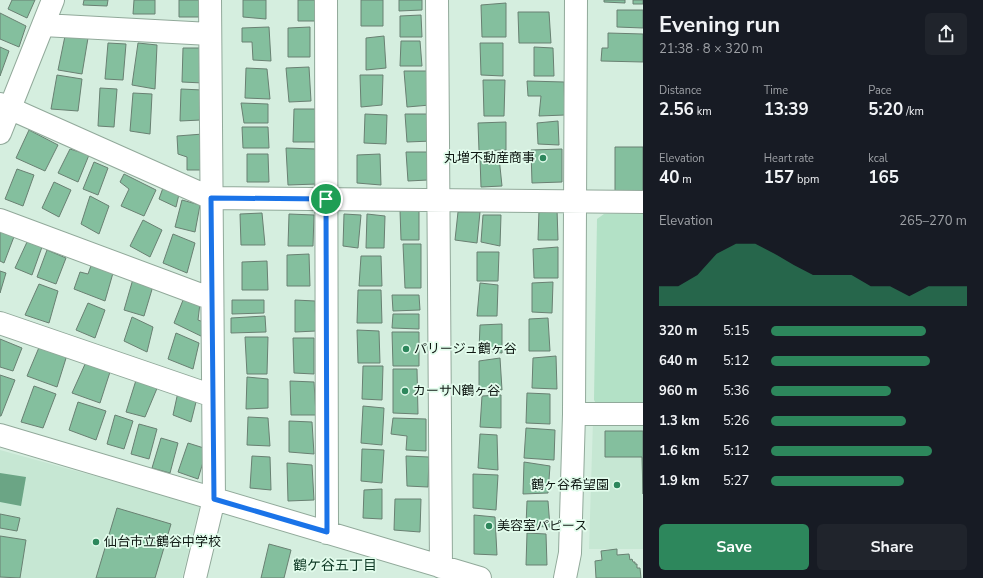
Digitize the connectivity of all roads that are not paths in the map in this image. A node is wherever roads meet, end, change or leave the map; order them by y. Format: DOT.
graph roads {
  1 [pos="53,0"];
  2 [pos="210,0"];
  3 [pos="326,0"];
  4 [pos="437,0"];
  5 [pos="576,0"];
  6 [pos="43,25"];
  7 [pos="210,34"];
  8 [pos="5,107"];
  9 [pos="0,133"];
  10 [pos="211,198"];
  11 [pos="326,199"];
  12 [pos="439,200"];
  13 [pos="575,201"];
  14 [pos="643,202"];
  15 [pos="0,220"];
  16 [pos="212,299"];
  17 [pos="0,323"];
  18 [pos="213,396"];
  19 [pos="574,414"];
  20 [pos="643,414"];
  21 [pos="0,435"];
  22 [pos="214,499"];
  23 [pos="327,532"];
  24 [pos="441,566"];
  25 [pos="195,578"];
  26 [pos="480,578"];
  27 [pos="565,578"];
  1 -- 6 [label="street"];
  2 -- 7 [label="street"];
  3 -- 11 [label="street"];
  4 -- 12 [label="street"];
  5 -- 13 [label="street"];
  6 -- 7 [label="street"];
  6 -- 8 [label="street"];
  7 -- 10 [label="street"];
  8 -- 9 [label="street"];
  8 -- 10 [label="street"];
  10 -- 11 [label="street"];
  10 -- 16 [label="street"];
  11 -- 12 [label="street"];
  11 -- 23 [label="street"];
  12 -- 13 [label="street"];
  12 -- 24 [label="street"];
  13 -- 14 [label="street"];
  13 -- 19 [label="street"];
  15 -- 16 [label="street"];
  16 -- 18 [label="street"];
  17 -- 18 [label="street"];
  18 -- 22 [label="street"];
  19 -- 20 [label="street"];
  19 -- 27 [label="street"];
  21 -- 22 [label="street"];
  22 -- 23 [label="street"];
  22 -- 25 [label="street"];
  23 -- 24 [label="street"];
  24 -- 26 [label="street"];
}
